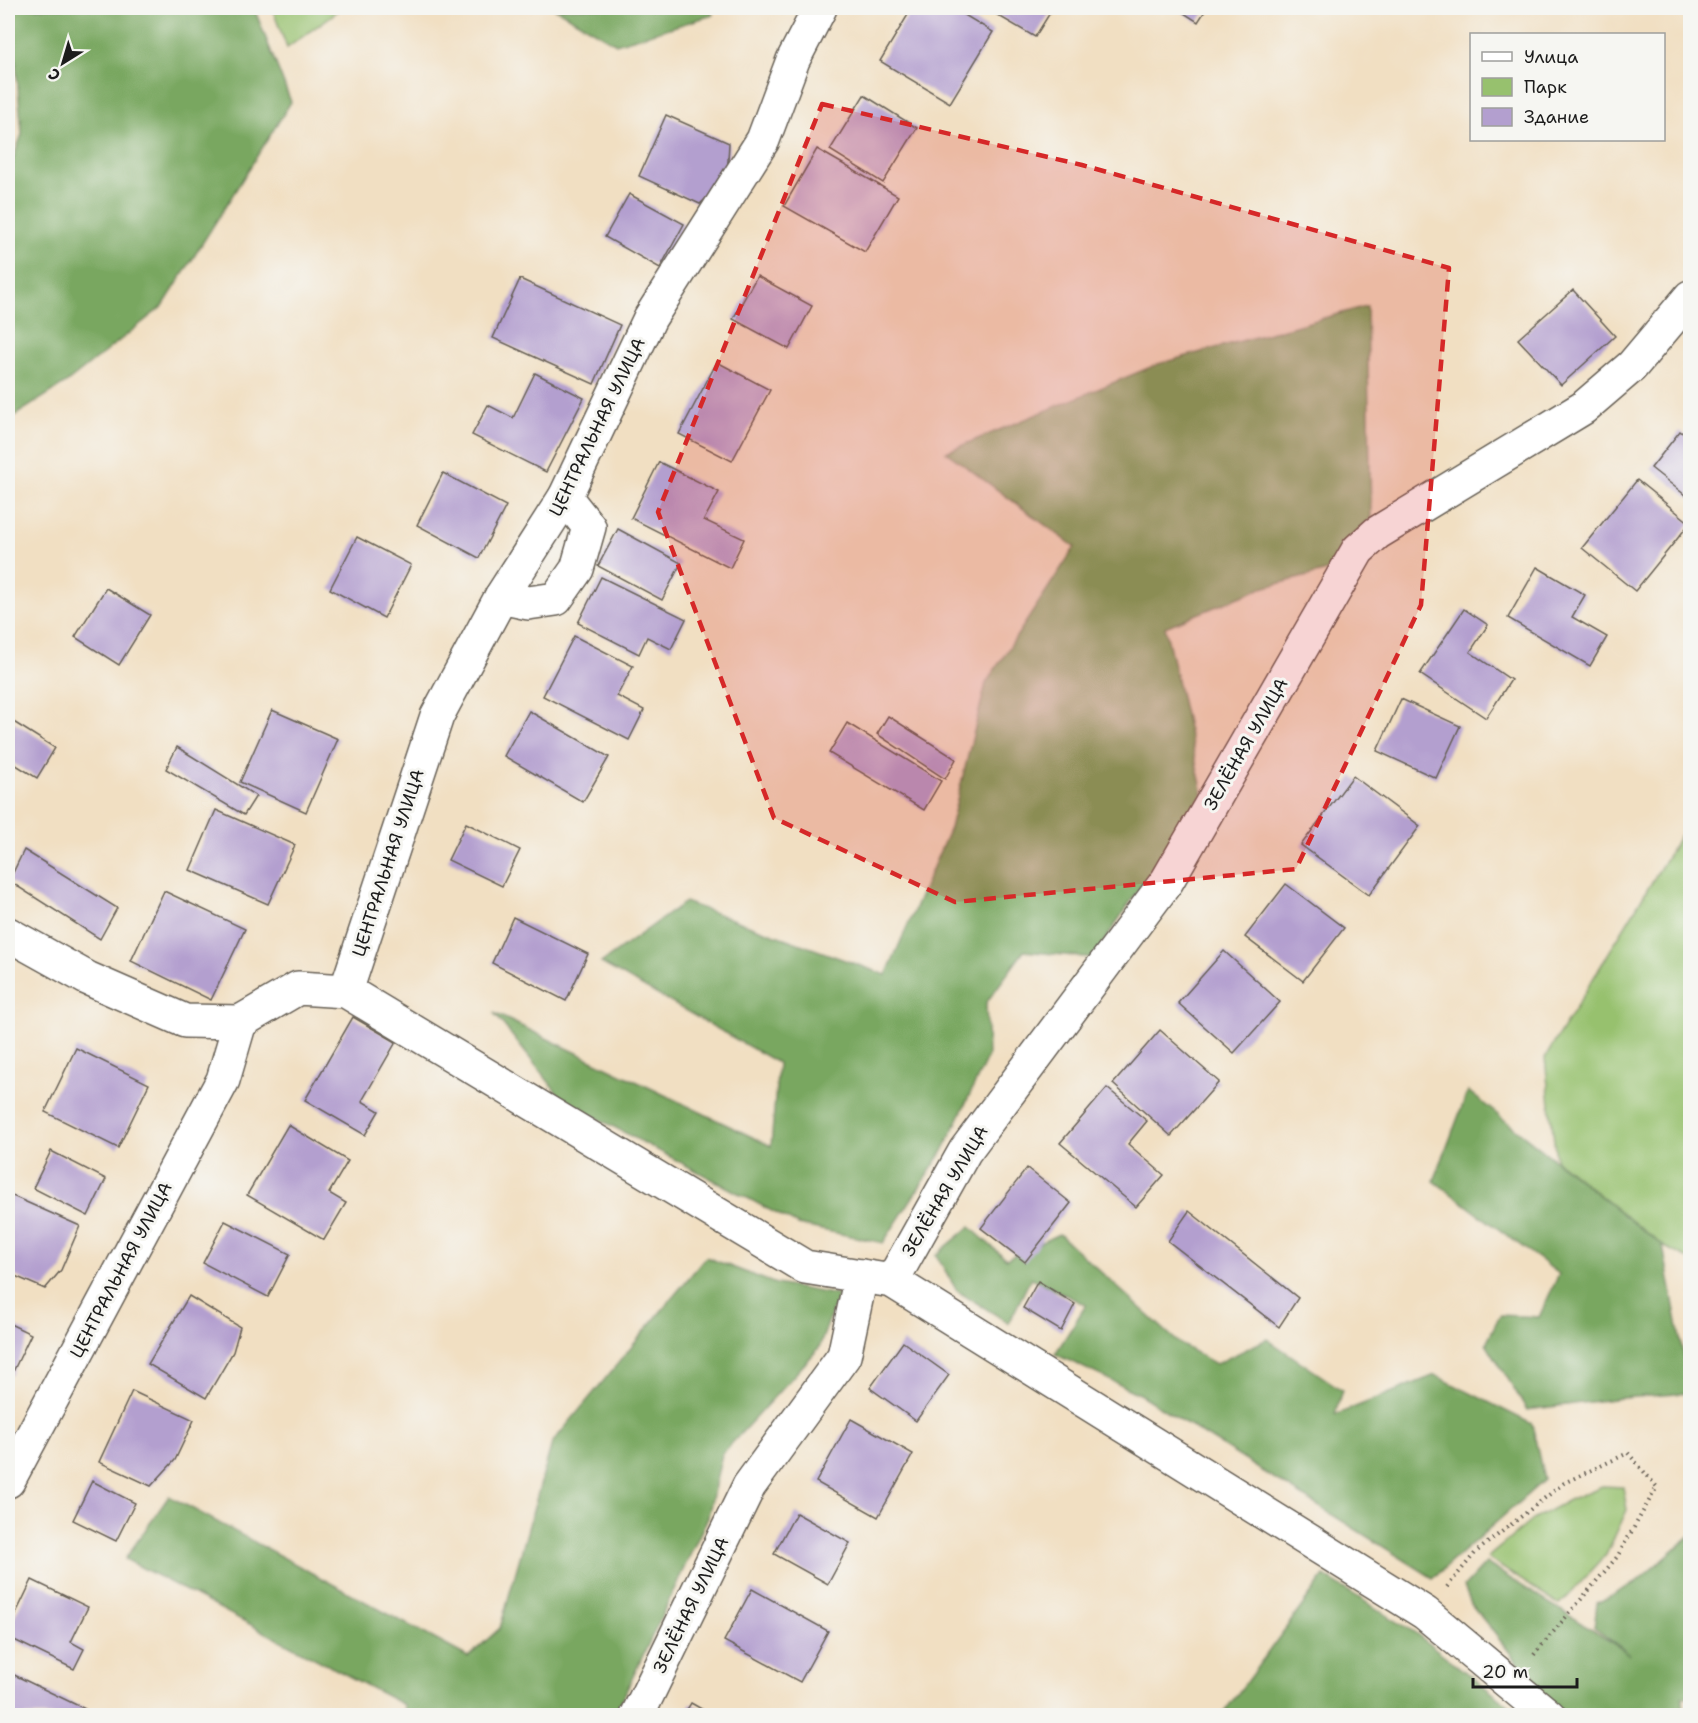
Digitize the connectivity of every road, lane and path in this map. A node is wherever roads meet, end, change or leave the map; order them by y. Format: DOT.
graph roads {
  1 [pos="820,8"];
  2 [pos="1690,297"];
  3 [pos="566,497"];
  4 [pos="501,597"];
  5 [pos="8,934"];
  6 [pos="346,991"];
  7 [pos="240,1022"];
  8 [pos="876,1279"];
  9 [pos="8,1481"];
  10 [pos="1425,1613"];
  11 [pos="1510,1683"];
  12 [pos="637,1716"];
  13 [pos="1549,1716"];
  1 -- 3 [label="street, ЦЕНТРАЛЬНАЯ УЛИЦА"];
  2 -- 8 [label="street, ЗЕЛЁНАЯ УЛИЦА"];
  3 -- 4 [label="street, ЦЕНТРАЛЬНАЯ УЛИЦА"];
  3 -- 4 [label="street"];
  4 -- 6 [label="street, ЦЕНТРАЛЬНАЯ УЛИЦА"];
  5 -- 7 [label="street"];
  6 -- 7 [label="street"];
  6 -- 8 [label="street"];
  7 -- 9 [label="street, ЦЕНТРАЛЬНАЯ УЛИЦА"];
  8 -- 10 [label="street"];
  8 -- 12 [label="street, ЗЕЛЁНАЯ УЛИЦА"];
  10 -- 11 [label="street"];
  10 -- 11 [label="path"];
  11 -- 13 [label="street"];
}
